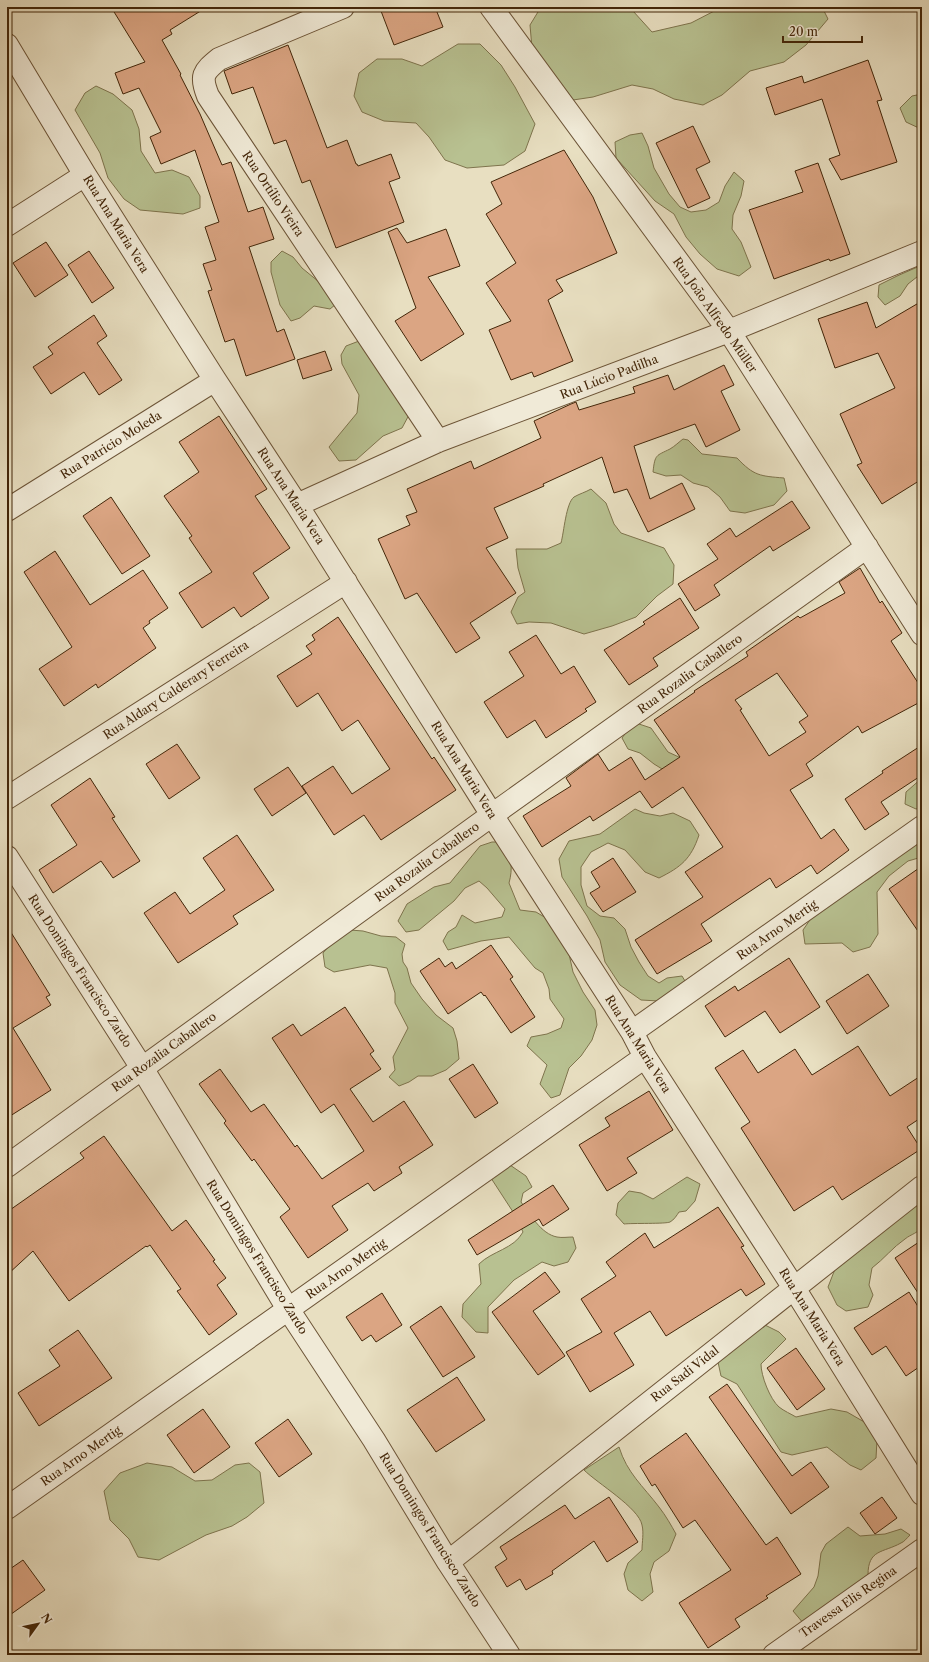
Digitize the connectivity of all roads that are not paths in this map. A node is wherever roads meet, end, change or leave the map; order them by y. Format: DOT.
graph roads {
  1 [pos="343,7"];
  2 [pos="491,7"];
  3 [pos="7,45"];
  4 [pos="86,175"];
  5 [pos="7,225"];
  6 [pos="922,252"];
  7 [pos="729,331"];
  8 [pos="215,380"];
  9 [pos="438,441"];
  10 [pos="297,505"];
  11 [pos="7,510"];
  12 [pos="867,547"];
  13 [pos="346,582"];
  14 [pos="922,634"];
  15 [pos="7,798"];
  16 [pos="492,815"];
  17 [pos="922,827"];
  18 [pos="7,857"];
  19 [pos="632,1032"];
  20 [pos="645,1057"];
  21 [pos="142,1068"];
  22 [pos="7,1166"];
  23 [pos="922,1188"];
  24 [pos="794,1288"];
  25 [pos="288,1309"];
  26 [pos="922,1494"];
  27 [pos="7,1508"];
  28 [pos="922,1550"];
  29 [pos="448,1562"];
  30 [pos="509,1655"];
  31 [pos="774,1655"];
  1 -- 9 [label="street, Rua Ortílio Vieira"];
  2 -- 7 [label="street, Rua João Alfredo Müller"];
  3 -- 4 [label="street, Rua Ana Maria Vera"];
  4 -- 5 [label="street"];
  4 -- 8 [label="street, Rua Ana Maria Vera"];
  6 -- 7 [label="street, Rua Lúcio Padilha"];
  7 -- 9 [label="street, Rua Lúcio Padilha"];
  7 -- 12 [label="street, Rua João Alfredo Müller"];
  8 -- 10 [label="street, Rua Ana Maria Vera"];
  8 -- 11 [label="street, Rua Patricio Moleda"];
  9 -- 10 [label="street, Rua Lúcio Padilha"];
  10 -- 13 [label="street, Rua Ana Maria Vera"];
  12 -- 14 [label="street, Rua João Alfredo Müller"];
  12 -- 16 [label="street, Rua Rozalia Caballero"];
  13 -- 15 [label="street, Rua Aldary Calderary Ferreira"];
  13 -- 16 [label="street, Rua Ana Maria Vera"];
  16 -- 19 [label="street, Rua Ana Maria Vera"];
  16 -- 21 [label="street, Rua Rozalia Caballero"];
  17 -- 19 [label="street, Rua Arno Mertig"];
  18 -- 21 [label="street, Rua Domingos Francisco Zardo"];
  19 -- 20 [label="street, Rua Ana Maria Vera"];
  20 -- 24 [label="street, Rua Ana Maria Vera"];
  20 -- 25 [label="street, Rua Arno Mertig"];
  21 -- 22 [label="street, Rua Rozalia Caballero"];
  21 -- 25 [label="street, Rua Domingos Francisco Zardo"];
  23 -- 24 [label="street, Rua Sadi Vidal"];
  24 -- 26 [label="street, Rua Ana Maria Vera"];
  24 -- 29 [label="street, Rua Sadi Vidal"];
  25 -- 27 [label="street, Rua Arno Mertig"];
  25 -- 29 [label="street, Rua Domingos Francisco Zardo"];
  28 -- 31 [label="street, Travessa Elis Regina"];
  29 -- 30 [label="street, Rua Domingos Francisco Zardo"];
}
